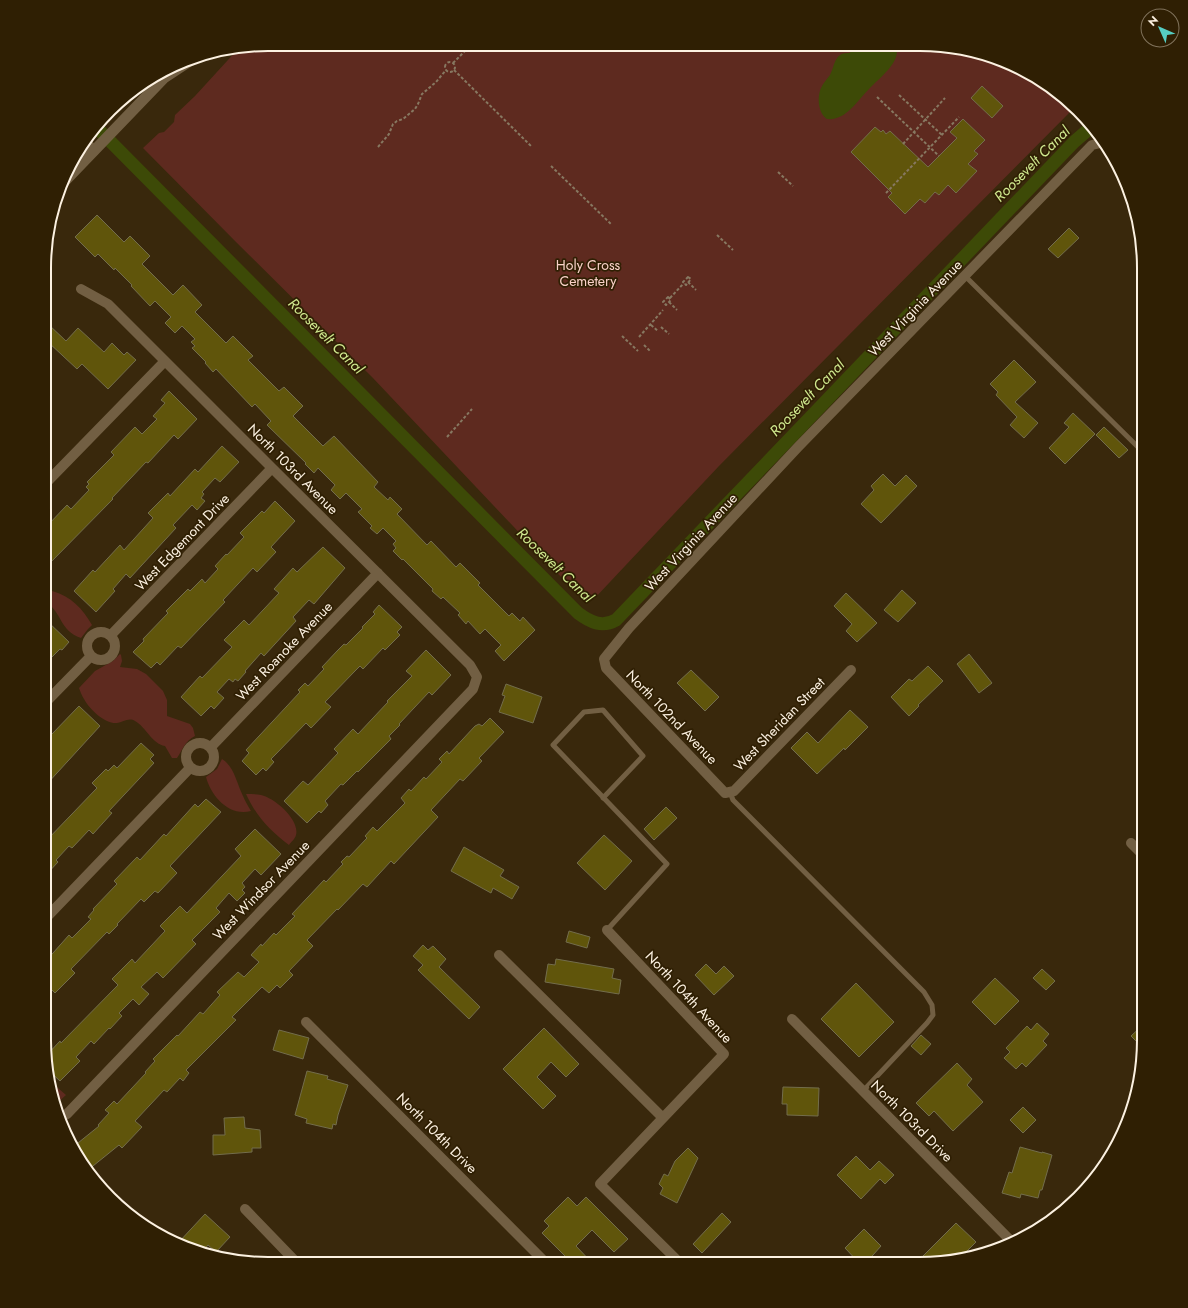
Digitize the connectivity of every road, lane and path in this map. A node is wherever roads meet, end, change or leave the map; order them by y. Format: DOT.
graph roads {
  1 [pos="465,51"];
  2 [pos="453,63"];
  3 [pos="446,70"];
  4 [pos="454,70"];
  5 [pos="161,80"];
  6 [pos="898,95"];
  7 [pos="877,96"];
  8 [pos="945,98"];
  9 [pos="959,117"];
  10 [pos="925,120"];
  11 [pos="914,132"];
  12 [pos="942,135"];
  13 [pos="903,144"];
  14 [pos="1097,144"];
  15 [pos="90,146"];
  16 [pos="378,147"];
  17 [pos="532,147"];
  18 [pos="931,148"];
  19 [pos="94,150"];
  20 [pos="939,156"];
  21 [pos="551,166"];
  22 [pos="778,172"];
  23 [pos="73,173"];
  24 [pos="793,186"];
  25 [pos="886,193"];
  26 [pos="611,224"];
  27 [pos="717,235"];
  28 [pos="733,250"];
  29 [pos="965,276"];
  30 [pos="688,282"];
  31 [pos="684,283"];
  32 [pos="81,289"];
  33 [pos="696,290"];
  34 [pos="670,298"];
  35 [pos="669,302"];
  36 [pos="663,310"];
  37 [pos="677,310"];
  38 [pos="651,325"];
  39 [pos="661,327"];
  40 [pos="658,331"];
  41 [pos="669,334"];
  42 [pos="622,336"];
  43 [pos="639,337"];
  44 [pos="644,345"];
  45 [pos="638,351"];
  46 [pos="651,352"];
  47 [pos="165,361"];
  48 [pos="472,409"];
  49 [pos="447,437"];
  50 [pos="1137,446"];
  51 [pos="272,468"];
  52 [pos="51,478"];
  53 [pos="378,573"];
  54 [pos="111,636"];
  55 [pos="91,656"];
  56 [pos="604,659"];
  57 [pos="851,670"];
  58 [pos="477,678"];
  59 [pos="51,697"];
  60 [pos="211,747"];
  61 [pos="190,768"];
  62 [pos="727,792"];
  63 [pos="603,798"];
  64 [pos="1131,843"];
  65 [pos="1137,849"];
  66 [pos="51,913"];
  67 [pos="607,930"];
  68 [pos="499,955"];
  69 [pos="792,1019"];
  70 [pos="306,1022"];
  71 [pos="863,1091"];
  72 [pos="65,1115"];
  73 [pos="663,1118"];
  74 [pos="245,1209"];
  75 [pos="1008,1238"];
  76 [pos="291,1257"];
  77 [pos="540,1257"];
  78 [pos="673,1257"];
  1 -- 2 [label="path"];
  2 -- 3 [label="path"];
  2 -- 4 [label="path"];
  3 -- 4 [label="path"];
  3 -- 16 [label="path"];
  4 -- 17 [label="path"];
  5 -- 19 [label="main road"];
  6 -- 10 [label="path"];
  7 -- 11 [label="path"];
  8 -- 10 [label="path"];
  9 -- 12 [label="path"];
  10 -- 11 [label="path"];
  10 -- 12 [label="path"];
  11 -- 13 [label="path"];
  11 -- 18 [label="path"];
  12 -- 18 [label="path"];
  14 -- 29 [label="street, West Virginia Avenue"];
  15 -- 19 [label="street"];
  18 -- 20 [label="path"];
  18 -- 25 [label="path"];
  19 -- 23 [label="main road"];
  21 -- 26 [label="path"];
  22 -- 24 [label="path"];
  27 -- 28 [label="path"];
  29 -- 50 [label="lane"];
  29 -- 56 [label="street, West Virginia Avenue"];
  30 -- 31 [label="path"];
  30 -- 31 [label="path"];
  30 -- 33 [label="path"];
  31 -- 34 [label="path"];
  32 -- 47 [label="street, North 103rd Avenue"];
  34 -- 35 [label="path"];
  34 -- 35 [label="path"];
  35 -- 37 [label="path"];
  36 -- 38 [label="path"];
  38 -- 40 [label="path"];
  38 -- 43 [label="path"];
  39 -- 41 [label="path"];
  42 -- 45 [label="path"];
  44 -- 46 [label="path"];
  47 -- 51 [label="street, North 103rd Avenue"];
  47 -- 52 [label="street"];
  48 -- 49 [label="path"];
  51 -- 53 [label="street, North 103rd Avenue"];
  51 -- 54 [label="street, West Edgemont Drive"];
  53 -- 58 [label="street, North 103rd Avenue"];
  53 -- 60 [label="street, West Roanoke Avenue"];
  54 -- 55 [label="street"];
  54 -- 55 [label="street"];
  55 -- 59 [label="street"];
  56 -- 62 [label="street, North 102nd Avenue"];
  57 -- 62 [label="street, West Sheridan Street"];
  58 -- 72 [label="street, West Windsor Avenue"];
  60 -- 61 [label="street"];
  60 -- 61 [label="street"];
  61 -- 66 [label="street"];
  62 -- 71 [label="lane"];
  63 -- 63 [label="lane"];
  63 -- 67 [label="lane"];
  64 -- 65 [label="street"];
  67 -- 73 [label="street, North 104th Avenue"];
  68 -- 73 [label="street"];
  69 -- 71 [label="street, North 103rd Drive"];
  70 -- 77 [label="street, North 104th Drive"];
  71 -- 75 [label="street, North 103rd Drive"];
  73 -- 78 [label="street, North 104th Avenue"];
  74 -- 76 [label="street"];
}
